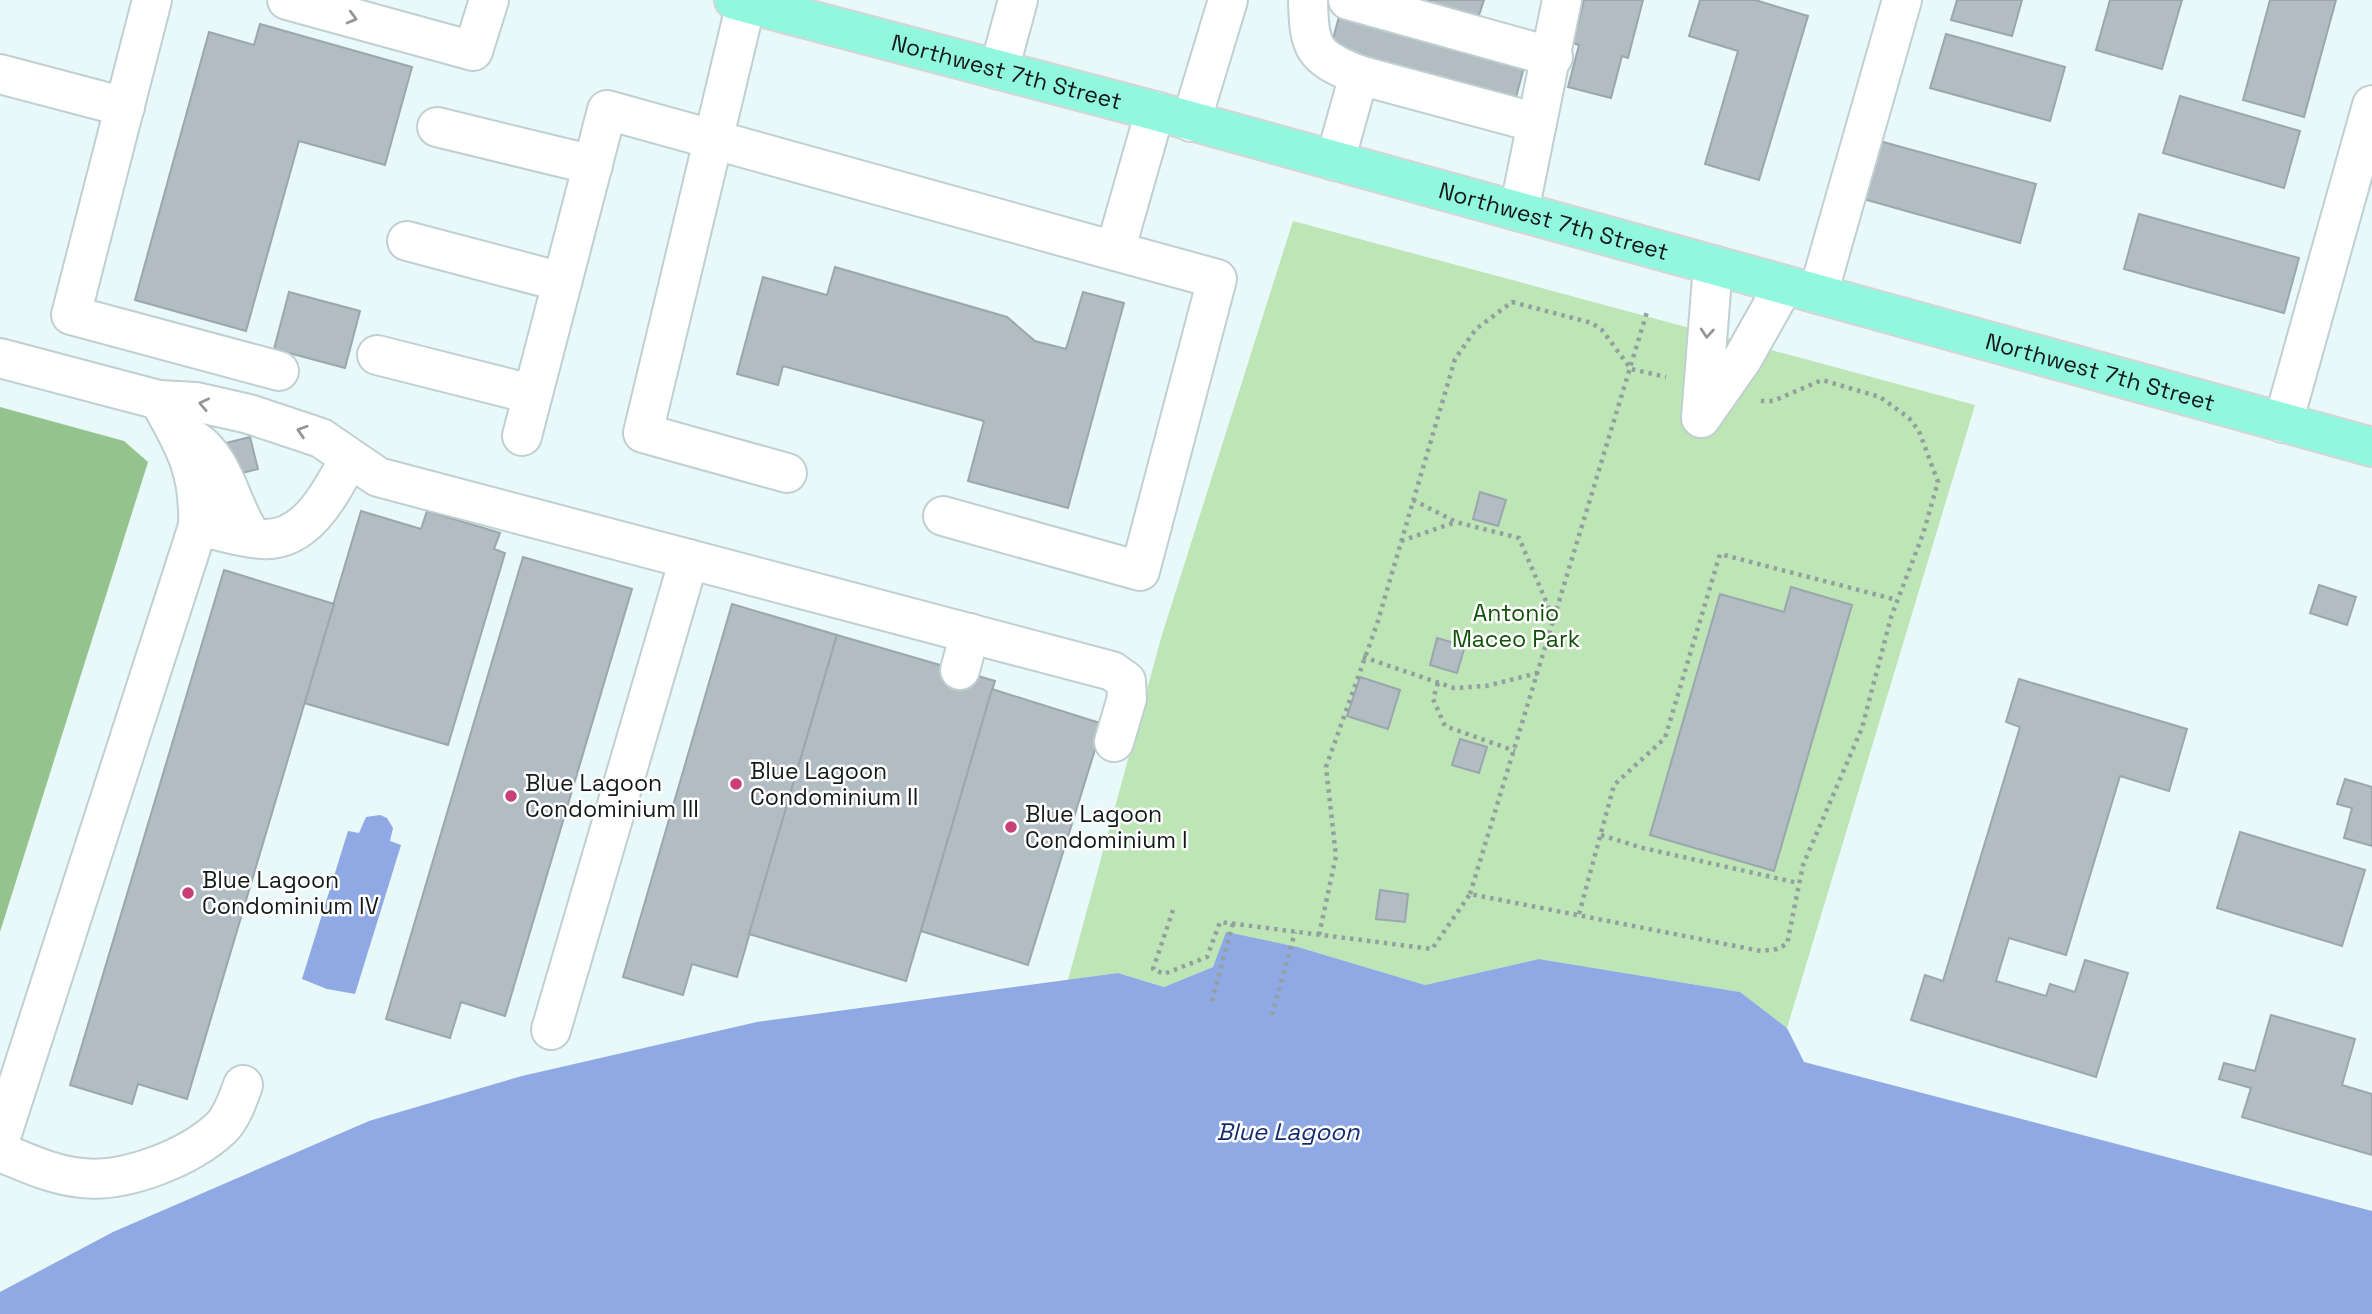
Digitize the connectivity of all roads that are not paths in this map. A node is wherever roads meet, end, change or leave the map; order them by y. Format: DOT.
graph roads {
  1 [pos="152,0"];
  2 [pos="286,0"];
  3 [pos="489,0"];
  4 [pos="1018,0"];
  5 [pos="1228,0"];
  6 [pos="1308,0"];
  7 [pos="1348,0"];
  8 [pos="1562,0"];
  9 [pos="1902,0"];
  10 [pos="740,2"];
  11 [pos="1552,57"];
  12 [pos="999,70"];
  13 [pos="0,74"];
  14 [pos="1359,75"];
  15 [pos="2372,105"];
  16 [pos="125,107"];
  17 [pos="1155,111"];
  18 [pos="1191,122"];
  19 [pos="1537,123"];
  20 [pos="437,127"];
  21 [pos="714,138"];
  22 [pos="1335,161"];
  23 [pos="593,165"];
  24 [pos="1519,211"];
  25 [pos="407,241"];
  26 [pos="1115,251"];
  27 [pos="1713,265"];
  28 [pos="562,282"];
  29 [pos="1801,289"];
  30 [pos="377,355"];
  31 [pos="0,358"];
  32 [pos="279,371"];
  33 [pos="531,394"];
  34 [pos="168,414"];
  35 [pos="2283,423"];
  36 [pos="522,436"];
  37 [pos="2372,447"];
  38 [pos="349,459"];
  39 [pos="786,473"];
  40 [pos="943,516"];
  41 [pos="198,526"];
  42 [pos="252,537"];
  43 [pos="689,559"];
  44 [pos="970,633"];
  45 [pos="960,670"];
  46 [pos="1114,742"];
  47 [pos="551,1030"];
  48 [pos="243,1085"];
  49 [pos="0,1140"];
  50 [pos="0,1152"];
  1 -- 16 [label="street"];
  2 -- 3 [label="street, one-way"];
  4 -- 12 [label="street"];
  5 -- 18 [label="street"];
  6 -- 14 [label="street"];
  7 -- 11 [label="street"];
  8 -- 11 [label="street"];
  9 -- 29 [label="street"];
  10 -- 12 [label="main road, Northwest 7th Street"];
  10 -- 21 [label="street"];
  11 -- 19 [label="street"];
  12 -- 17 [label="main road, Northwest 7th Street"];
  13 -- 16 [label="street"];
  14 -- 19 [label="street"];
  14 -- 22 [label="street"];
  15 -- 35 [label="street"];
  16 -- 32 [label="street"];
  17 -- 18 [label="main road, Northwest 7th Street"];
  17 -- 26 [label="street"];
  18 -- 22 [label="main road, Northwest 7th Street"];
  19 -- 24 [label="street"];
  20 -- 23 [label="street"];
  21 -- 23 [label="street"];
  21 -- 26 [label="street"];
  21 -- 39 [label="street"];
  22 -- 24 [label="main road, Northwest 7th Street"];
  23 -- 28 [label="street"];
  24 -- 27 [label="main road, Northwest 7th Street"];
  25 -- 28 [label="street"];
  26 -- 40 [label="street"];
  27 -- 29 [label="main road, Northwest 7th Street"];
  27 -- 29 [label="street, one-way"];
  28 -- 33 [label="street"];
  29 -- 35 [label="main road, Northwest 7th Street"];
  30 -- 33 [label="street"];
  31 -- 34 [label="street"];
  33 -- 36 [label="street"];
  38 -- 34 [label="street, one-way"];
  34 -- 41 [label="street"];
  34 -- 42 [label="street"];
  35 -- 37 [label="main road, Northwest 7th Street"];
  38 -- 42 [label="street"];
  38 -- 43 [label="street"];
  41 -- 42 [label="street"];
  41 -- 49 [label="street"];
  43 -- 44 [label="street"];
  43 -- 47 [label="street"];
  44 -- 45 [label="street"];
  44 -- 46 [label="street"];
  48 -- 50 [label="street"];
}
